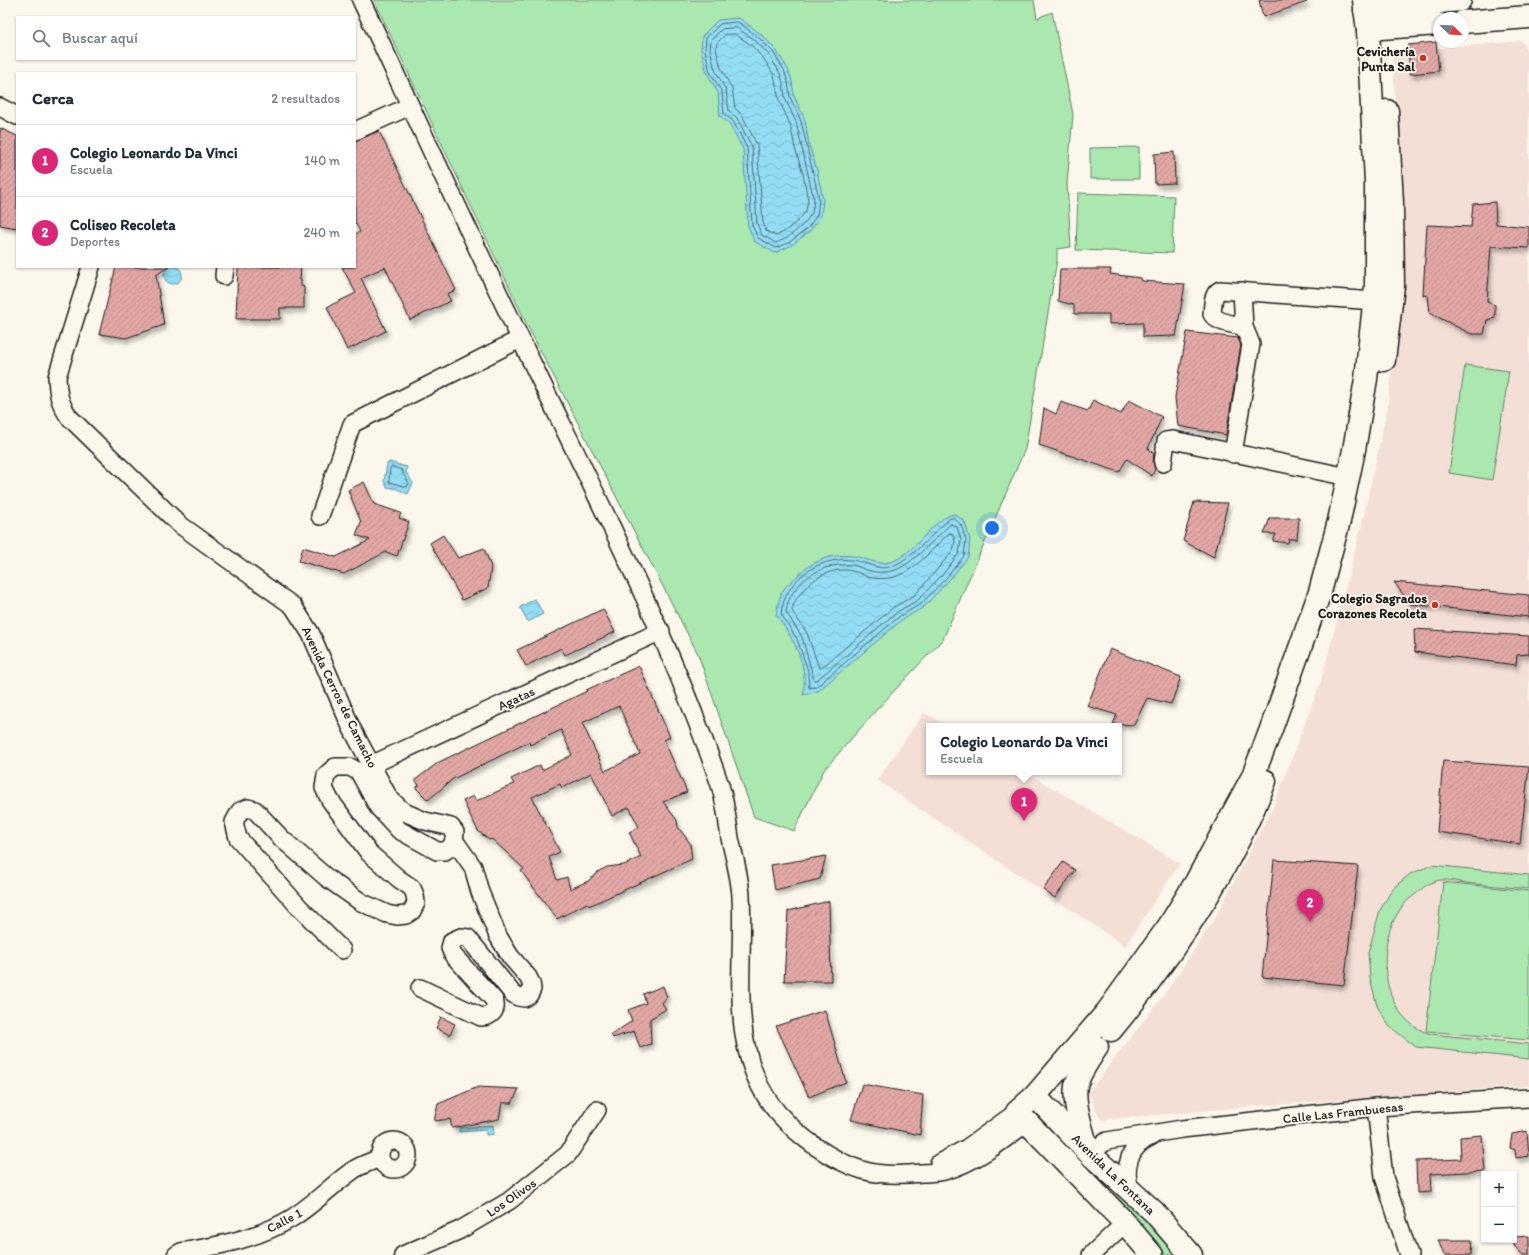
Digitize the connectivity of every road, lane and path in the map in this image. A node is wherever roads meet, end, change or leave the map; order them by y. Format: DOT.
graph roads {
  1 [pos="361,0"];
  2 [pos="1460,0"];
  3 [pos="1438,2"];
  4 [pos="1373,13"];
  5 [pos="1529,17"];
  6 [pos="1433,22"];
  7 [pos="1469,22"];
  8 [pos="1433,23"];
  9 [pos="410,106"];
  10 [pos="0,107"];
  11 [pos="16,115"];
  12 [pos="356,131"];
  13 [pos="90,268"];
  14 [pos="1242,291"];
  15 [pos="1375,301"];
  16 [pos="1244,327"];
  17 [pos="520,339"];
  18 [pos="1234,454"];
  19 [pos="1163,463"];
  20 [pos="1348,477"];
  21 [pos="320,516"];
  22 [pos="661,631"];
  23 [pos="371,765"];
  24 [pos="454,840"];
  25 [pos="342,950"];
  26 [pos="420,988"];
  27 [pos="1097,1047"];
  28 [pos="1529,1098"];
  29 [pos="1040,1101"];
  30 [pos="1376,1107"];
  31 [pos="597,1110"];
  32 [pos="1022,1117"];
  33 [pos="1157,1134"];
  34 [pos="1089,1153"];
  35 [pos="380,1158"];
  36 [pos="1130,1190"];
  37 [pos="1125,1222"];
  38 [pos="176,1255"];
  39 [pos="403,1255"];
  40 [pos="1091,1255"];
  41 [pos="1152,1255"];
  42 [pos="1191,1255"];
  43 [pos="1409,1255"];
  1 -- 9 [label="street"];
  2 -- 3 [label="main road"];
  3 -- 4 [label="main road"];
  3 -- 6 [label="main road"];
  4 -- 8 [label="main road"];
  4 -- 15 [label="main road"];
  4 -- 27 [label="main road"];
  5 -- 7 [label="main road"];
  9 -- 12 [label="street"];
  9 -- 17 [label="street"];
  10 -- 11 [label="street"];
  13 -- 23 [label="street, Avenida Cerros de Camacho"];
  14 -- 15 [label="street"];
  14 -- 16 [label="street"];
  14 -- 16 [label="street"];
  15 -- 20 [label="main road"];
  16 -- 18 [label="street"];
  17 -- 21 [label="street"];
  17 -- 22 [label="street"];
  18 -- 19 [label="street"];
  18 -- 20 [label="street"];
  20 -- 29 [label="main road"];
  22 -- 23 [label="street, Agatas"];
  22 -- 32 [label="street"];
  23 -- 24 [label="street, Avenida Cerros de Camacho"];
  24 -- 25 [label="street, Avenida Cerros de Camacho"];
  24 -- 26 [label="street"];
  27 -- 29 [label="main road"];
  27 -- 34 [label="main road"];
  28 -- 30 [label="street, Calle Las Frambuesas"];
  29 -- 32 [label="main road"];
  29 -- 34 [label="main road, Avenida La Fontana"];
  30 -- 33 [label="street, Calle Las Frambuesas"];
  30 -- 43 [label="street"];
  31 -- 39 [label="street, Los Olivos"];
  32 -- 37 [label="main road, Avenida La Fontana"];
  33 -- 34 [label="street, Calle Las Frambuesas"];
  33 -- 36 [label="street, Calle Las Frambuesas"];
  34 -- 36 [label="main road, Avenida La Fontana"];
  35 -- 38 [label="street, Calle 1"];
  36 -- 42 [label="main road, Avenida La Fontana"];
  37 -- 40 [label="street"];
  37 -- 41 [label="main road, Avenida La Fontana"];
}
